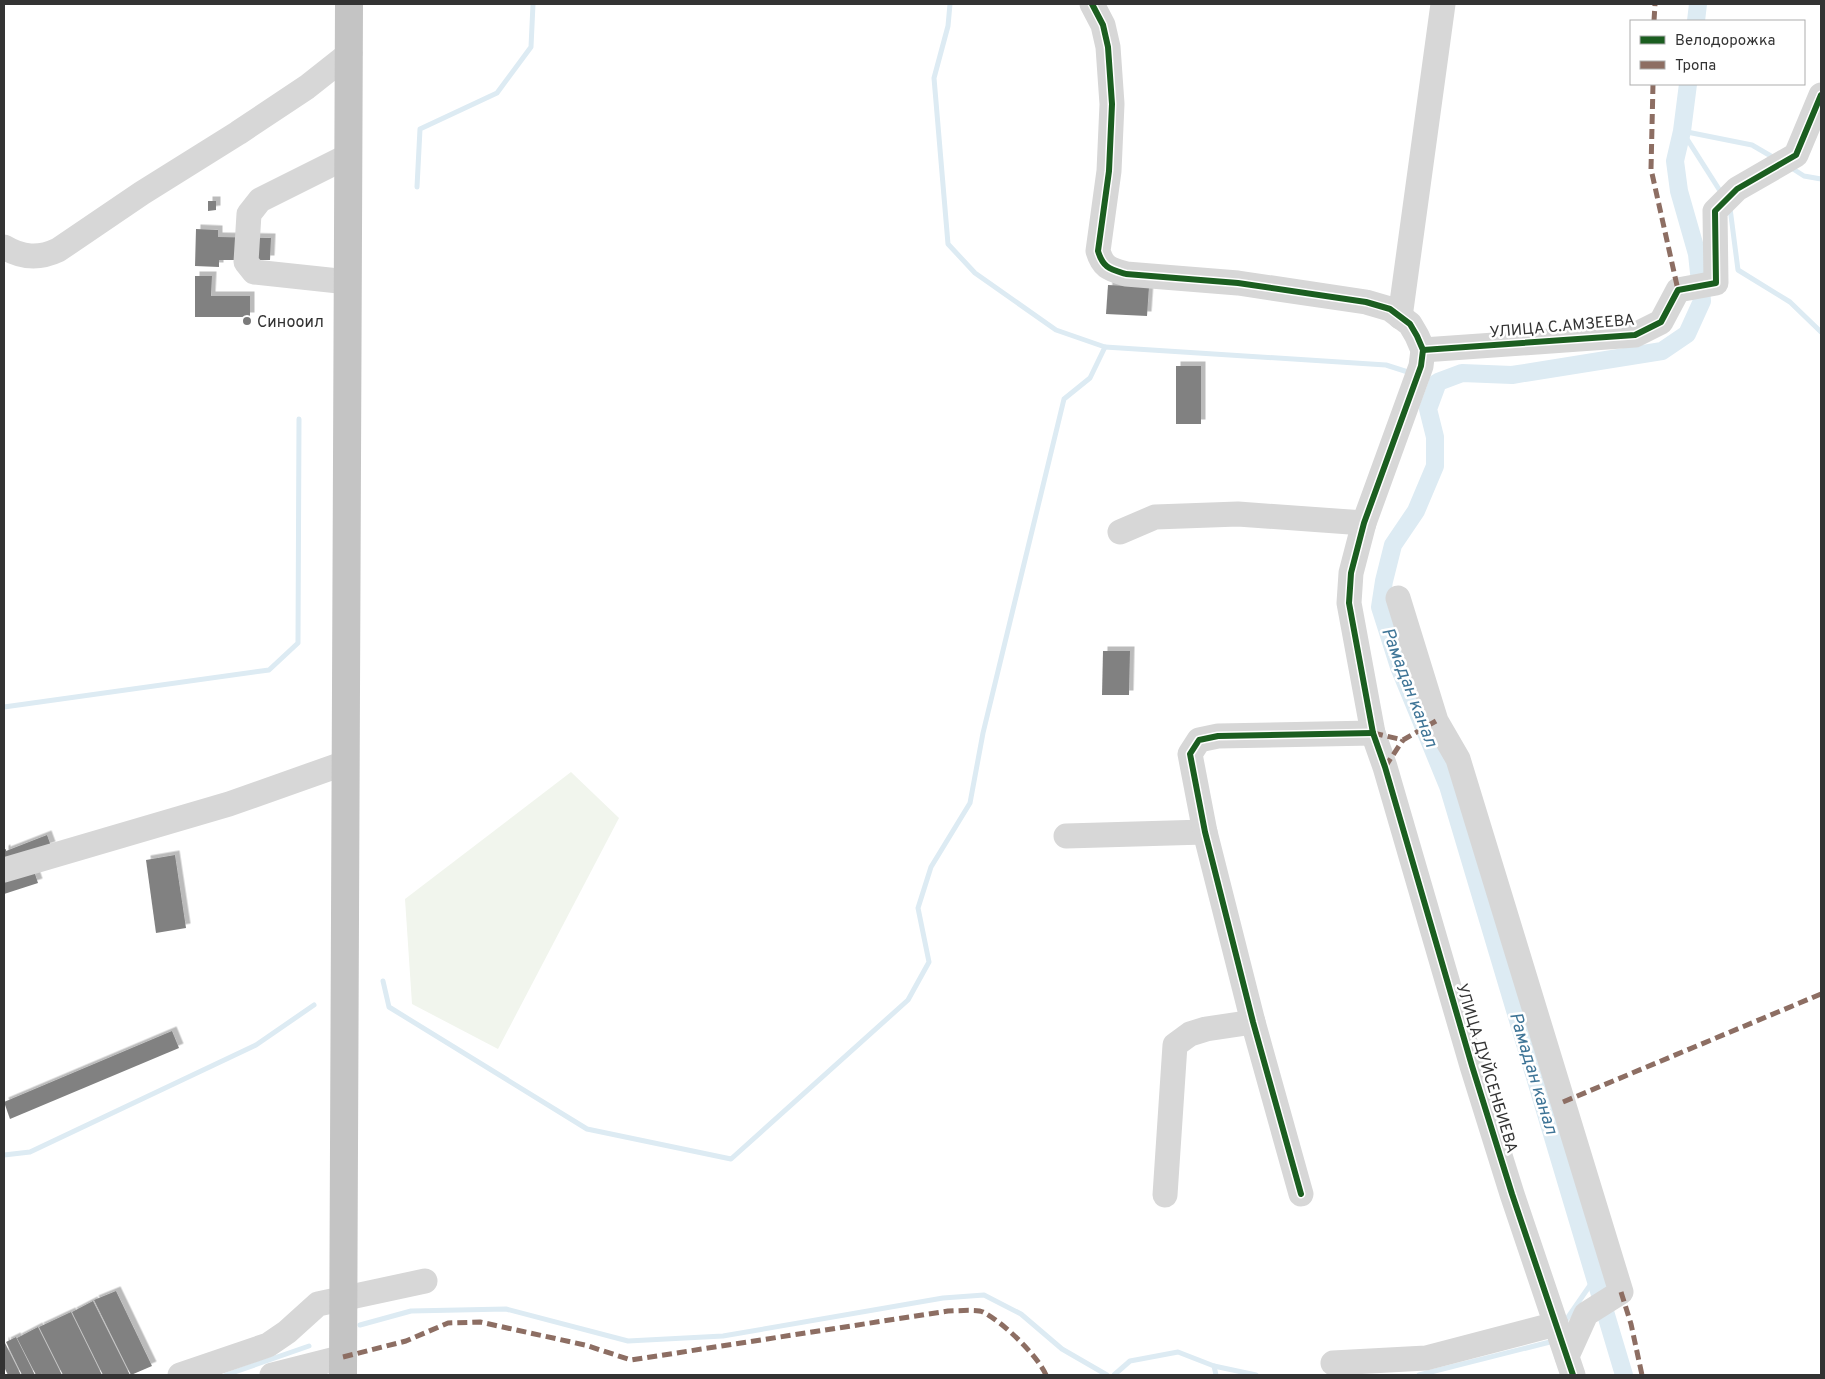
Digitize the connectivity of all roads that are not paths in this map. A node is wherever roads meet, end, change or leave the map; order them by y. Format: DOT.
graph roads {
  1 [pos="349,4"];
  2 [pos="1092,4"];
  3 [pos="1443,4"];
  4 [pos="350,53"];
  5 [pos="1821,95"];
  6 [pos="348,156"];
  7 [pos="4,247"];
  8 [pos="348,282"];
  9 [pos="1400,317"];
  10 [pos="1423,350"];
  11 [pos="1364,523"];
  12 [pos="1120,532"];
  13 [pos="1398,598"];
  14 [pos="1373,733"];
  15 [pos="345,763"];
  16 [pos="1205,832"];
  17 [pos="1066,836"];
  18 [pos="4,870"];
  19 [pos="1253,1022"];
  20 [pos="1301,1194"];
  21 [pos="1165,1195"];
  22 [pos="425,1282"];
  23 [pos="343,1299"];
  24 [pos="1556,1324"];
  25 [pos="1333,1363"];
  26 [pos="343,1366"];
  27 [pos="1570,1366"];
  28 [pos="180,1375"];
  29 [pos="272,1375"];
  1 -- 4 [label="highway"];
  2 -- 9 [label="street"];
  3 -- 9 [label="street"];
  4 -- 6 [label="highway"];
  4 -- 7 [label="street"];
  5 -- 10 [label="street, УЛИЦА С.АМЗЕЕВА"];
  6 -- 8 [label="highway"];
  6 -- 8 [label="street"];
  8 -- 15 [label="highway"];
  9 -- 10 [label="street"];
  10 -- 11 [label="street, УЛИЦА ДУЙСЕНБИЕВА"];
  11 -- 12 [label="street"];
  11 -- 14 [label="street, УЛИЦА ДУЙСЕНБИЕВА"];
  13 -- 27 [label="street"];
  14 -- 16 [label="street"];
  14 -- 24 [label="street, УЛИЦА ДУЙСЕНБИЕВА"];
  15 -- 18 [label="street"];
  15 -- 23 [label="highway"];
  16 -- 17 [label="street"];
  16 -- 19 [label="street"];
  19 -- 20 [label="street"];
  19 -- 21 [label="street"];
  22 -- 23 [label="street"];
  23 -- 26 [label="highway"];
  23 -- 28 [label="street"];
  24 -- 25 [label="street"];
  24 -- 27 [label="street, УЛИЦА ДУЙСЕНБИЕВА"];
  26 -- 29 [label="street"];
}
